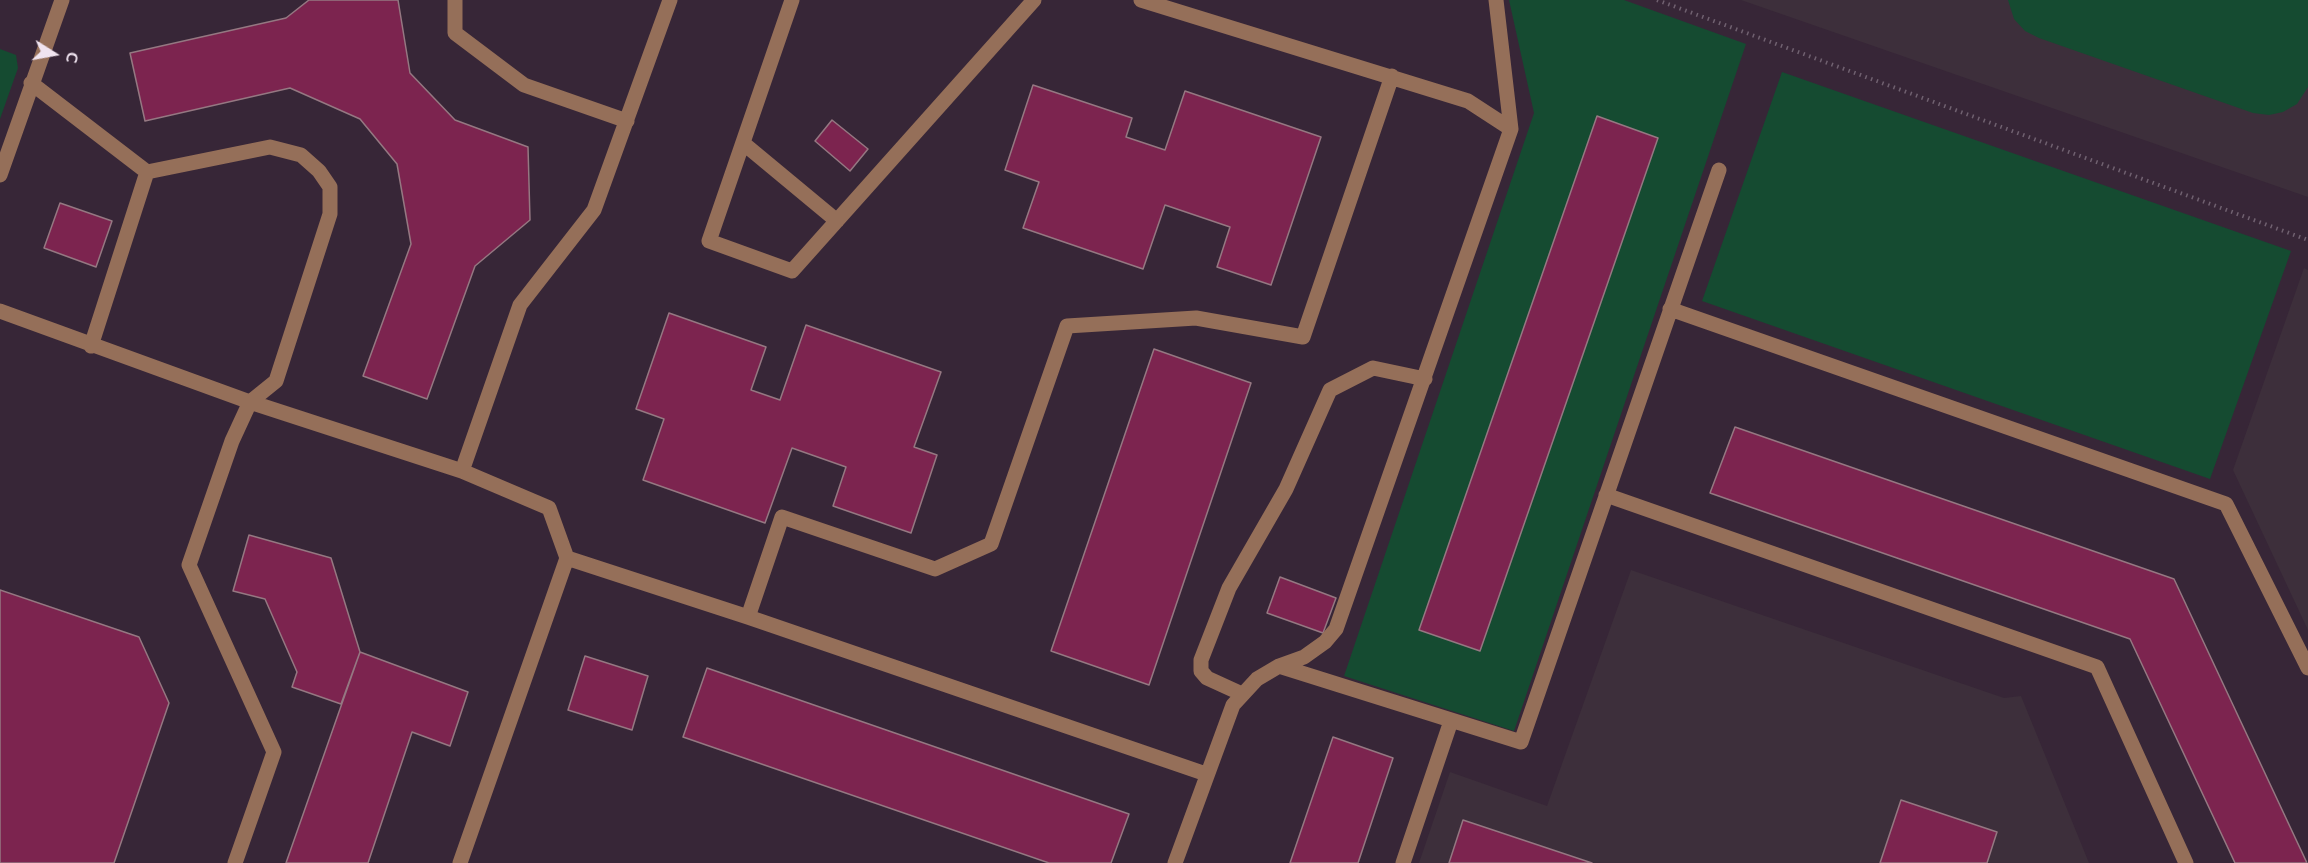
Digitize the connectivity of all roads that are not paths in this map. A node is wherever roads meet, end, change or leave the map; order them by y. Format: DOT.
graph roads {
  1 [pos="62,0"];
  2 [pos="455,0"];
  3 [pos="670,0"];
  4 [pos="792,0"];
  5 [pos="1034,0"];
  6 [pos="1141,0"];
  7 [pos="1496,0"];
  8 [pos="1392,76"];
  9 [pos="32,83"];
  10 [pos="627,121"];
  11 [pos="1511,129"];
  12 [pos="743,143"];
  13 [pos="1719,170"];
  14 [pos="147,172"];
  15 [pos="0,176"];
  16 [pos="837,221"];
  17 [pos="1670,309"];
  18 [pos="0,311"];
  19 [pos="91,346"];
  20 [pos="1425,378"];
  21 [pos="250,402"];
  22 [pos="462,471"];
  23 [pos="1606,495"];
  24 [pos="567,558"];
  25 [pos="748,617"];
  26 [pos="1279,666"];
  27 [pos="2308,668"];
  28 [pos="1242,694"];
  29 [pos="1451,721"];
  30 [pos="1206,774"];
  31 [pos="236,863"];
  32 [pos="460,863"];
  33 [pos="1175,863"];
  34 [pos="1403,863"];
  35 [pos="2186,863"];
  1 -- 9 [label="lane"];
  2 -- 10 [label="lane"];
  3 -- 10 [label="lane"];
  4 -- 12 [label="lane"];
  5 -- 16 [label="lane"];
  6 -- 8 [label="lane"];
  7 -- 11 [label="lane"];
  8 -- 11 [label="lane"];
  8 -- 25 [label="lane"];
  9 -- 14 [label="lane"];
  9 -- 15 [label="lane"];
  10 -- 22 [label="lane"];
  11 -- 20 [label="lane"];
  12 -- 16 [label="lane"];
  12 -- 16 [label="lane"];
  13 -- 17 [label="lane"];
  14 -- 19 [label="lane"];
  14 -- 21 [label="lane"];
  17 -- 23 [label="lane"];
  17 -- 27 [label="lane"];
  18 -- 19 [label="lane"];
  19 -- 21 [label="lane"];
  20 -- 26 [label="lane"];
  20 -- 28 [label="lane"];
  21 -- 22 [label="lane"];
  21 -- 31 [label="lane"];
  22 -- 24 [label="lane"];
  23 -- 29 [label="lane"];
  23 -- 35 [label="lane"];
  24 -- 25 [label="lane"];
  24 -- 32 [label="lane"];
  25 -- 30 [label="lane"];
  26 -- 28 [label="lane"];
  26 -- 29 [label="lane"];
  28 -- 30 [label="lane"];
  29 -- 34 [label="lane"];
  30 -- 33 [label="lane"];
}
